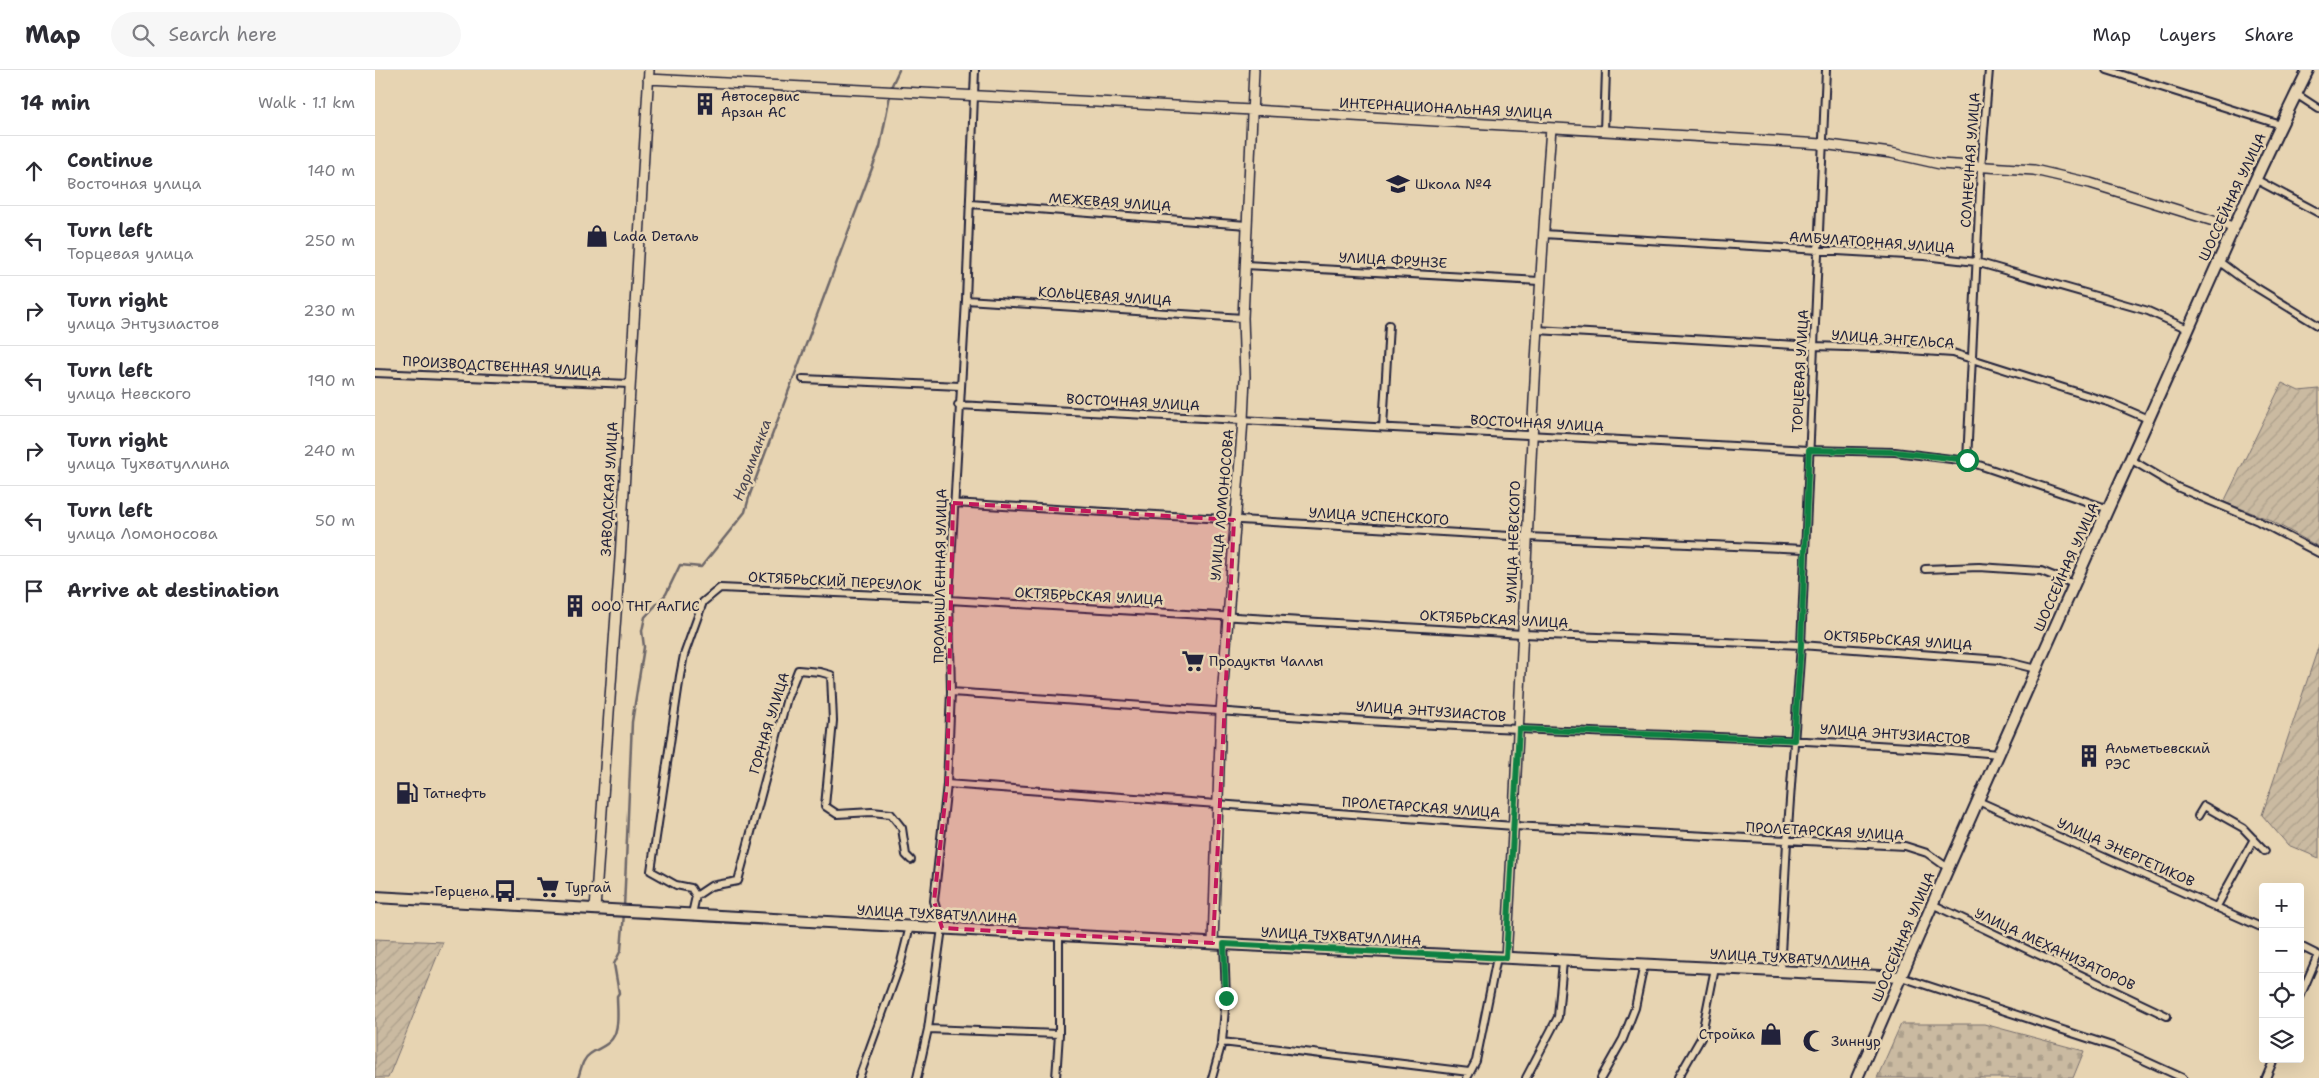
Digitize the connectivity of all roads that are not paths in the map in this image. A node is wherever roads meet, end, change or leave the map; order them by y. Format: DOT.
graph roads {
  1 [pos="975,70"];
  2 [pos="1254,70"];
  3 [pos="1606,70"];
  4 [pos="1826,70"];
  5 [pos="1989,70"];
  6 [pos="2107,70"];
  7 [pos="2308,70"];
  8 [pos="2115,71"];
  9 [pos="649,75"];
  10 [pos="2296,94"];
  11 [pos="975,95"];
  12 [pos="2319,109"];
  13 [pos="1252,110"];
  14 [pos="2281,125"];
  15 [pos="1551,128"];
  16 [pos="1604,130"];
  17 [pos="1822,144"];
  18 [pos="1981,168"];
  19 [pos="2255,179"];
  20 [pos="970,204"];
  21 [pos="2319,213"];
  22 [pos="1247,225"];
  23 [pos="2233,227"];
  24 [pos="1543,234"];
  25 [pos="1818,250"];
  26 [pos="2217,260"];
  27 [pos="1976,262"];
  28 [pos="1245,265"];
  29 [pos="1539,280"];
  30 [pos="965,300"];
  31 [pos="1243,318"];
  32 [pos="1389,325"];
  33 [pos="2319,326"];
  34 [pos="2188,329"];
  35 [pos="1537,330"];
  36 [pos="1813,346"];
  37 [pos="1971,358"];
  38 [pos="375,373"];
  39 [pos="803,379"];
  40 [pos="629,384"];
  41 [pos="959,386"];
  42 [pos="958,405"];
  43 [pos="2148,419"];
  44 [pos="1243,420"];
  45 [pos="1383,427"];
  46 [pos="1531,436"];
  47 [pos="1809,450"];
  48 [pos="2130,459"];
  49 [pos="1967,460"];
  50 [pos="953,503"];
  51 [pos="2106,508"];
  52 [pos="1234,520"];
  53 [pos="1527,537"];
  54 [pos="1804,549"];
  55 [pos="2319,553"];
  56 [pos="1925,569"];
  57 [pos="2073,584"];
  58 [pos="949,599"];
  59 [pos="1227,616"];
  60 [pos="1523,634"];
  61 [pos="1801,645"];
  62 [pos="2036,669"];
  63 [pos="951,692"];
  64 [pos="1221,711"];
  65 [pos="1519,729"];
  66 [pos="1794,740"];
  67 [pos="1999,754"];
  68 [pos="947,784"];
  69 [pos="1978,801"];
  70 [pos="1219,805"];
  71 [pos="2198,816"];
  72 [pos="1514,826"];
  73 [pos="2254,839"];
  74 [pos="1787,842"];
  75 [pos="2265,850"];
  76 [pos="911,860"];
  77 [pos="1948,868"];
  78 [pos="696,896"];
  79 [pos="375,897"];
  80 [pos="1932,904"];
  81 [pos="2217,906"];
  82 [pos="600,909"];
  83 [pos="692,914"];
  84 [pos="910,926"];
  85 [pos="2259,926"];
  86 [pos="942,928"];
  87 [pos="1059,935"];
  88 [pos="1213,943"];
  89 [pos="1224,944"];
  90 [pos="2304,948"];
  91 [pos="2318,955"];
  92 [pos="1502,957"];
  93 [pos="1563,961"];
  94 [pos="1644,964"];
  95 [pos="1715,968"];
  96 [pos="1780,972"];
  97 [pos="1901,977"];
  98 [pos="2304,988"];
  99 [pos="2167,1016"];
  100 [pos="928,1030"];
  101 [pos="1059,1034"];
  102 [pos="1222,1042"];
  103 [pos="2272,1063"];
  104 [pos="1468,1075"];
  105 [pos="859,1078"];
  106 [pos="917,1078"];
  107 [pos="1056,1078"];
  108 [pos="1212,1078"];
  109 [pos="1527,1078"];
  110 [pos="1601,1078"];
  111 [pos="1678,1078"];
  112 [pos="1857,1078"];
  113 [pos="2183,1078"];
  114 [pos="2266,1078"];
  1 -- 11 [label="street, ПРОМЫШЛЕННАЯ УЛИЦА"];
  2 -- 13 [label="street, УЛИЦА ЛОМОНОСОВА"];
  3 -- 16 [label="street"];
  4 -- 17 [label="street, ТОРЦЕВАЯ УЛИЦА"];
  5 -- 18 [label="street, СОЛНЕЧНАЯ УЛИЦА"];
  6 -- 8 [label="street"];
  7 -- 10 [label="main road, ШОССЕЙНАЯ УЛИЦА"];
  8 -- 14 [label="street"];
  9 -- 11 [label="street, ИНТЕРНАЦИОНАЛЬНАЯ УЛИЦА"];
  9 -- 40 [label="street, ЗАВОДСКАЯ УЛИЦА"];
  10 -- 12 [label="street"];
  10 -- 14 [label="main road, ШОССЕЙНАЯ УЛИЦА"];
  11 -- 13 [label="street, ИНТЕРНАЦИОНАЛЬНАЯ УЛИЦА"];
  11 -- 20 [label="street, ПРОМЫШЛЕННАЯ УЛИЦА"];
  13 -- 15 [label="street, ИНТЕРНАЦИОНАЛЬНАЯ УЛИЦА"];
  13 -- 22 [label="street, УЛИЦА ЛОМОНОСОВА"];
  14 -- 19 [label="main road, ШОССЕЙНАЯ УЛИЦА"];
  15 -- 16 [label="street, ИНТЕРНАЦИОНАЛЬНАЯ УЛИЦА"];
  15 -- 24 [label="street, УЛИЦА НЕВСКОГО"];
  16 -- 17 [label="street, ИНТЕРНАЦИОНАЛЬНАЯ УЛИЦА"];
  17 -- 18 [label="street, ИНТЕРНАЦИОНАЛЬНАЯ УЛИЦА"];
  17 -- 25 [label="street, ТОРЦЕВАЯ УЛИЦА"];
  18 -- 23 [label="street, ИНТЕРНАЦИОНАЛЬНАЯ УЛИЦА"];
  18 -- 27 [label="street, СОЛНЕЧНАЯ УЛИЦА"];
  19 -- 21 [label="street"];
  19 -- 23 [label="main road, ШОССЕЙНАЯ УЛИЦА"];
  20 -- 22 [label="street, МЕЖЕВАЯ УЛИЦА"];
  20 -- 30 [label="street, ПРОМЫШЛЕННАЯ УЛИЦА"];
  22 -- 28 [label="street, УЛИЦА ЛОМОНОСОВА"];
  23 -- 26 [label="main road, ШОССЕЙНАЯ УЛИЦА"];
  24 -- 25 [label="street, АМБУЛАТОРНАЯ УЛИЦА"];
  24 -- 29 [label="street, УЛИЦА НЕВСКОГО"];
  25 -- 27 [label="street, АМБУЛАТОРНАЯ УЛИЦА"];
  25 -- 36 [label="street, ТОРЦЕВАЯ УЛИЦА"];
  26 -- 33 [label="street"];
  26 -- 34 [label="main road, ШОССЕЙНАЯ УЛИЦА"];
  27 -- 34 [label="street, АМБУЛАТОРНАЯ УЛИЦА"];
  27 -- 37 [label="street, СОЛНЕЧНАЯ УЛИЦА"];
  28 -- 29 [label="street, УЛИЦА ФРУНЗЕ"];
  28 -- 31 [label="street, УЛИЦА ЛОМОНОСОВА"];
  29 -- 35 [label="street, УЛИЦА НЕВСКОГО"];
  30 -- 31 [label="street, КОЛЬЦЕВАЯ УЛИЦА"];
  30 -- 41 [label="street, ПРОМЫШЛЕННАЯ УЛИЦА"];
  31 -- 44 [label="street, УЛИЦА ЛОМОНОСОВА"];
  32 -- 45 [label="street"];
  34 -- 43 [label="main road, ШОССЕЙНАЯ УЛИЦА"];
  35 -- 36 [label="street, УЛИЦА ЭНГЕЛЬСА"];
  35 -- 46 [label="street, УЛИЦА НЕВСКОГО"];
  36 -- 37 [label="street, УЛИЦА ЭНГЕЛЬСА"];
  36 -- 47 [label="street, ТОРЦЕВАЯ УЛИЦА"];
  37 -- 43 [label="street, УЛИЦА ЭНГЕЛЬСА"];
  37 -- 49 [label="street, СОЛНЕЧНАЯ УЛИЦА"];
  38 -- 40 [label="street, ПРОИЗВОДСТВЕННАЯ УЛИЦА"];
  39 -- 41 [label="street"];
  40 -- 82 [label="street, ЗАВОДСКАЯ УЛИЦА"];
  41 -- 42 [label="street, ПРОМЫШЛЕННАЯ УЛИЦА"];
  42 -- 44 [label="street, ВОСТОЧНАЯ УЛИЦА"];
  42 -- 50 [label="street, ПРОМЫШЛЕННАЯ УЛИЦА"];
  43 -- 48 [label="main road, ШОССЕЙНАЯ УЛИЦА"];
  44 -- 45 [label="street, ВОСТОЧНАЯ УЛИЦА"];
  44 -- 52 [label="street, УЛИЦА ЛОМОНОСОВА"];
  45 -- 46 [label="street, ВОСТОЧНАЯ УЛИЦА"];
  46 -- 47 [label="street, ВОСТОЧНАЯ УЛИЦА"];
  46 -- 53 [label="street, УЛИЦА НЕВСКОГО"];
  47 -- 49 [label="street, ВОСТОЧНАЯ УЛИЦА"];
  47 -- 54 [label="street, ТОРЦЕВАЯ УЛИЦА"];
  48 -- 51 [label="main road, ШОССЕЙНАЯ УЛИЦА"];
  48 -- 55 [label="street"];
  49 -- 51 [label="street, ВОСТОЧНАЯ УЛИЦА"];
  50 -- 52 [label="street, УЛИЦА УСПЕНСКОГО"];
  50 -- 58 [label="street, ПРОМЫШЛЕННАЯ УЛИЦА"];
  51 -- 57 [label="main road, ШОССЕЙНАЯ УЛИЦА"];
  52 -- 53 [label="street, УЛИЦА УСПЕНСКОГО"];
  52 -- 59 [label="street, УЛИЦА ЛОМОНОСОВА"];
  53 -- 54 [label="street, УЛИЦА УСПЕНСКОГО"];
  53 -- 60 [label="street, УЛИЦА НЕВСКОГО"];
  54 -- 61 [label="street, ТОРЦЕВАЯ УЛИЦА"];
  56 -- 57 [label="street"];
  57 -- 62 [label="main road, ШОССЕЙНАЯ УЛИЦА"];
  58 -- 59 [label="street, ОКТЯБРЬСКАЯ УЛИЦА"];
  58 -- 63 [label="street, ПРОМЫШЛЕННАЯ УЛИЦА"];
  58 -- 78 [label="street, ОКТЯБРЬСКИЙ ПЕРЕУЛОК"];
  59 -- 60 [label="street, ОКТЯБРЬСКАЯ УЛИЦА"];
  59 -- 64 [label="street, УЛИЦА ЛОМОНОСОВА"];
  60 -- 61 [label="street, ОКТЯБРЬСКАЯ УЛИЦА"];
  60 -- 65 [label="street, УЛИЦА НЕВСКОГО"];
  61 -- 62 [label="street, ОКТЯБРЬСКАЯ УЛИЦА"];
  61 -- 66 [label="street, ТОРЦЕВАЯ УЛИЦА"];
  62 -- 67 [label="main road, ШОССЕЙНАЯ УЛИЦА"];
  63 -- 64 [label="street, УЛИЦА ЭНТУЗИАСТОВ"];
  63 -- 68 [label="street, ПРОМЫШЛЕННАЯ УЛИЦА"];
  64 -- 65 [label="street, УЛИЦА ЭНТУЗИАСТОВ"];
  64 -- 70 [label="street, УЛИЦА ЛОМОНОСОВА"];
  65 -- 66 [label="street, УЛИЦА ЭНТУЗИАСТОВ"];
  65 -- 72 [label="street, УЛИЦА НЕВСКОГО"];
  66 -- 67 [label="street, УЛИЦА ЭНТУЗИАСТОВ"];
  66 -- 74 [label="street, ТОРЦЕВАЯ УЛИЦА"];
  67 -- 69 [label="main road, ШОССЕЙНАЯ УЛИЦА"];
  68 -- 70 [label="street, ПРОЛЕТАРСКАЯ УЛИЦА"];
  68 -- 86 [label="street, ПРОМЫШЛЕННАЯ УЛИЦА"];
  69 -- 77 [label="main road, ШОССЕЙНАЯ УЛИЦА"];
  69 -- 81 [label="street, УЛИЦА ЭНЕРГЕТИКОВ"];
  70 -- 72 [label="street, ПРОЛЕТАРСКАЯ УЛИЦА"];
  70 -- 88 [label="street, УЛИЦА ЛОМОНОСОВА"];
  71 -- 73 [label="street"];
  72 -- 74 [label="street, ПРОЛЕТАРСКАЯ УЛИЦА"];
  72 -- 92 [label="street, УЛИЦА НЕВСКОГО"];
  73 -- 75 [label="street"];
  73 -- 81 [label="street"];
  74 -- 77 [label="street, ПРОЛЕТАРСКАЯ УЛИЦА"];
  74 -- 96 [label="street, ТОРЦЕВАЯ УЛИЦА"];
  76 -- 78 [label="street, ГОРНАЯ УЛИЦА"];
  77 -- 80 [label="main road, ШОССЕЙНАЯ УЛИЦА"];
  78 -- 83 [label="street"];
  79 -- 82 [label="main road, УЛИЦА ТУХВАТУЛЛИНА"];
  80 -- 97 [label="main road, ШОССЕЙНАЯ УЛИЦА"];
  80 -- 99 [label="street, УЛИЦА МЕХАНИЗАТОРОВ"];
  81 -- 85 [label="street, УЛИЦА ЭНЕРГЕТИКОВ"];
  82 -- 83 [label="main road, УЛИЦА ТУХВАТУЛЛИНА"];
  83 -- 84 [label="main road, УЛИЦА ТУХВАТУЛЛИНА"];
  84 -- 86 [label="main road, УЛИЦА ТУХВАТУЛЛИНА"];
  84 -- 105 [label="street"];
  86 -- 87 [label="main road, УЛИЦА ТУХВАТУЛЛИНА"];
  86 -- 100 [label="street, ПРОМЫШЛЕННАЯ УЛИЦА"];
  87 -- 88 [label="main road, УЛИЦА ТУХВАТУЛЛИНА"];
  87 -- 101 [label="street"];
  88 -- 89 [label="main road, УЛИЦА ТУХВАТУЛЛИНА"];
  89 -- 92 [label="main road, УЛИЦА ТУХВАТУЛЛИНА"];
  89 -- 102 [label="street"];
  90 -- 91 [label="street"];
  91 -- 98 [label="street"];
  92 -- 93 [label="main road, УЛИЦА ТУХВАТУЛЛИНА"];
  92 -- 104 [label="street"];
  93 -- 94 [label="main road, УЛИЦА ТУХВАТУЛЛИНА"];
  93 -- 109 [label="street"];
  94 -- 95 [label="main road, УЛИЦА ТУХВАТУЛЛИНА"];
  94 -- 110 [label="street"];
  95 -- 96 [label="main road, УЛИЦА ТУХВАТУЛЛИНА"];
  95 -- 111 [label="street"];
  96 -- 97 [label="main road, УЛИЦА ТУХВАТУЛЛИНА"];
  97 -- 112 [label="main road, ШОССЕЙНАЯ УЛИЦА"];
  97 -- 113 [label="street, УЛИЦА ТУХВАТУЛЛИНА"];
  100 -- 101 [label="street"];
  100 -- 106 [label="street, ПРОМЫШЛЕННАЯ УЛИЦА"];
  101 -- 107 [label="street"];
  102 -- 104 [label="street"];
  102 -- 108 [label="street"];
  103 -- 114 [label="street"];
}
